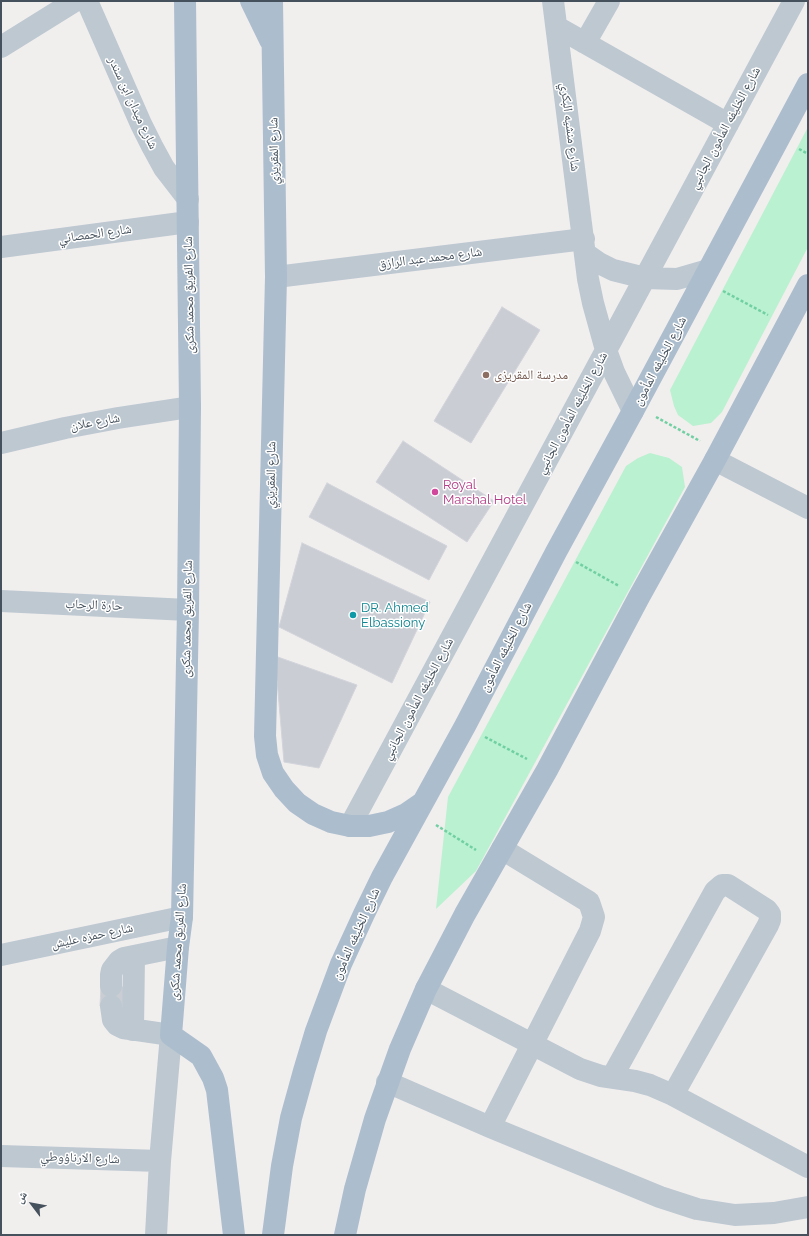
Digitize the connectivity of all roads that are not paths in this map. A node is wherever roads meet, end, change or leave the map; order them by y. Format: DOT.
graph roads {
  1 [pos="75,1"];
  2 [pos="87,1"];
  3 [pos="185,1"];
  4 [pos="251,1"];
  5 [pos="272,1"];
  6 [pos="554,1"];
  7 [pos="609,1"];
  8 [pos="794,1"];
  9 [pos="557,27"];
  10 [pos="585,43"];
  11 [pos="272,45"];
  12 [pos="1,47"];
  13 [pos="808,84"];
  14 [pos="728,124"];
  15 [pos="188,199"];
  16 [pos="188,222"];
  17 [pos="585,246"];
  18 [pos="1,247"];
  19 [pos="706,275"];
  20 [pos="276,277"];
  21 [pos="645,278"];
  22 [pos="808,285"];
  23 [pos="606,350"];
  24 [pos="190,407"];
  25 [pos="634,409"];
  26 [pos="1,443"];
  27 [pos="717,456"];
  28 [pos="808,508"];
  29 [pos="1,601"];
  30 [pos="188,610"];
  31 [pos="419,808"];
  32 [pos="350,826"];
  33 [pos="499,855"];
  34 [pos="182,917"];
  35 [pos="178,947"];
  36 [pos="1,955"];
  37 [pos="134,956"];
  38 [pos="426,989"];
  39 [pos="133,1030"];
  40 [pos="171,1035"];
  41 [pos="532,1044"];
  42 [pos="612,1077"];
  43 [pos="387,1082"];
  44 [pos="673,1095"];
  45 [pos="490,1127"];
  46 [pos="1,1156"];
  47 [pos="160,1161"];
  48 [pos="808,1168"];
  49 [pos="808,1207"];
  50 [pos="156,1235"];
  51 [pos="234,1235"];
  52 [pos="273,1235"];
  53 [pos="345,1235"];
  1 -- 12 [label="street"];
  2 -- 15 [label="street, شارع ميدان ابن سندر"];
  3 -- 15 [label="main road, شارع الفريق محمد شكرى"];
  4 -- 11 [label="main road"];
  5 -- 11 [label="main road, شارع المقريزي"];
  6 -- 9 [label="street, شارع منشيه البكري"];
  7 -- 10 [label="street"];
  8 -- 14 [label="street, شارع الخليفه المأمون الجانبي"];
  9 -- 10 [label="street"];
  9 -- 17 [label="street, شارع منشيه البكري"];
  10 -- 14 [label="street"];
  11 -- 20 [label="main road, شارع المقريزي"];
  13 -- 19 [label="main road, شارع الخليفه المأمون"];
  14 -- 21 [label="street, شارع الخليفه المأمون الجانبي"];
  15 -- 16 [label="main road, شارع الفريق محمد شكرى"];
  16 -- 18 [label="street, شارع الحمصاني"];
  16 -- 24 [label="main road, شارع الفريق محمد شكرى"];
  17 -- 20 [label="street, شارع محمد عبد الرازق"];
  17 -- 21 [label="street"];
  17 -- 23 [label="street, شارع منشيه البكري"];
  19 -- 21 [label="street"];
  19 -- 25 [label="main road, شارع الخليفه المأمون"];
  20 -- 32 [label="main road, شارع المقريزي"];
  21 -- 23 [label="street, شارع الخليفه المأمون الجانبي"];
  22 -- 27 [label="main road"];
  23 -- 25 [label="street, شارع منشيه البكري"];
  23 -- 32 [label="street, شارع الخليفه المأمون الجانبي"];
  24 -- 26 [label="street, شارع علان"];
  24 -- 30 [label="main road, شارع الفريق محمد شكرى"];
  25 -- 31 [label="main road, شارع الخليفه المأمون"];
  27 -- 28 [label="street"];
  27 -- 33 [label="main road"];
  29 -- 30 [label="street, حارة الرحاب"];
  30 -- 34 [label="main road, شارع الفريق محمد شكرى"];
  31 -- 32 [label="main road, شارع المقريزي"];
  31 -- 52 [label="main road, شارع الخليفه المأمون"];
  33 -- 38 [label="main road"];
  33 -- 41 [label="street"];
  34 -- 35 [label="main road, شارع الفريق محمد شكرى"];
  34 -- 36 [label="street, شارع حمزه عليش"];
  35 -- 37 [label="street"];
  35 -- 40 [label="main road, شارع الفريق محمد شكرى"];
  37 -- 39 [label="street"];
  37 -- 39 [label="street"];
  38 -- 41 [label="street"];
  38 -- 43 [label="main road"];
  39 -- 40 [label="street"];
  40 -- 47 [label="street, شارع الفريق محمد شكرى"];
  40 -- 51 [label="main road"];
  41 -- 42 [label="street"];
  41 -- 45 [label="street"];
  42 -- 44 [label="street"];
  42 -- 44 [label="street"];
  43 -- 45 [label="street"];
  43 -- 53 [label="main road"];
  44 -- 48 [label="street"];
  45 -- 49 [label="street"];
  46 -- 47 [label="street, شارع الارناؤوطي"];
  47 -- 50 [label="street, شارع الفريق محمد شكرى"];
}
